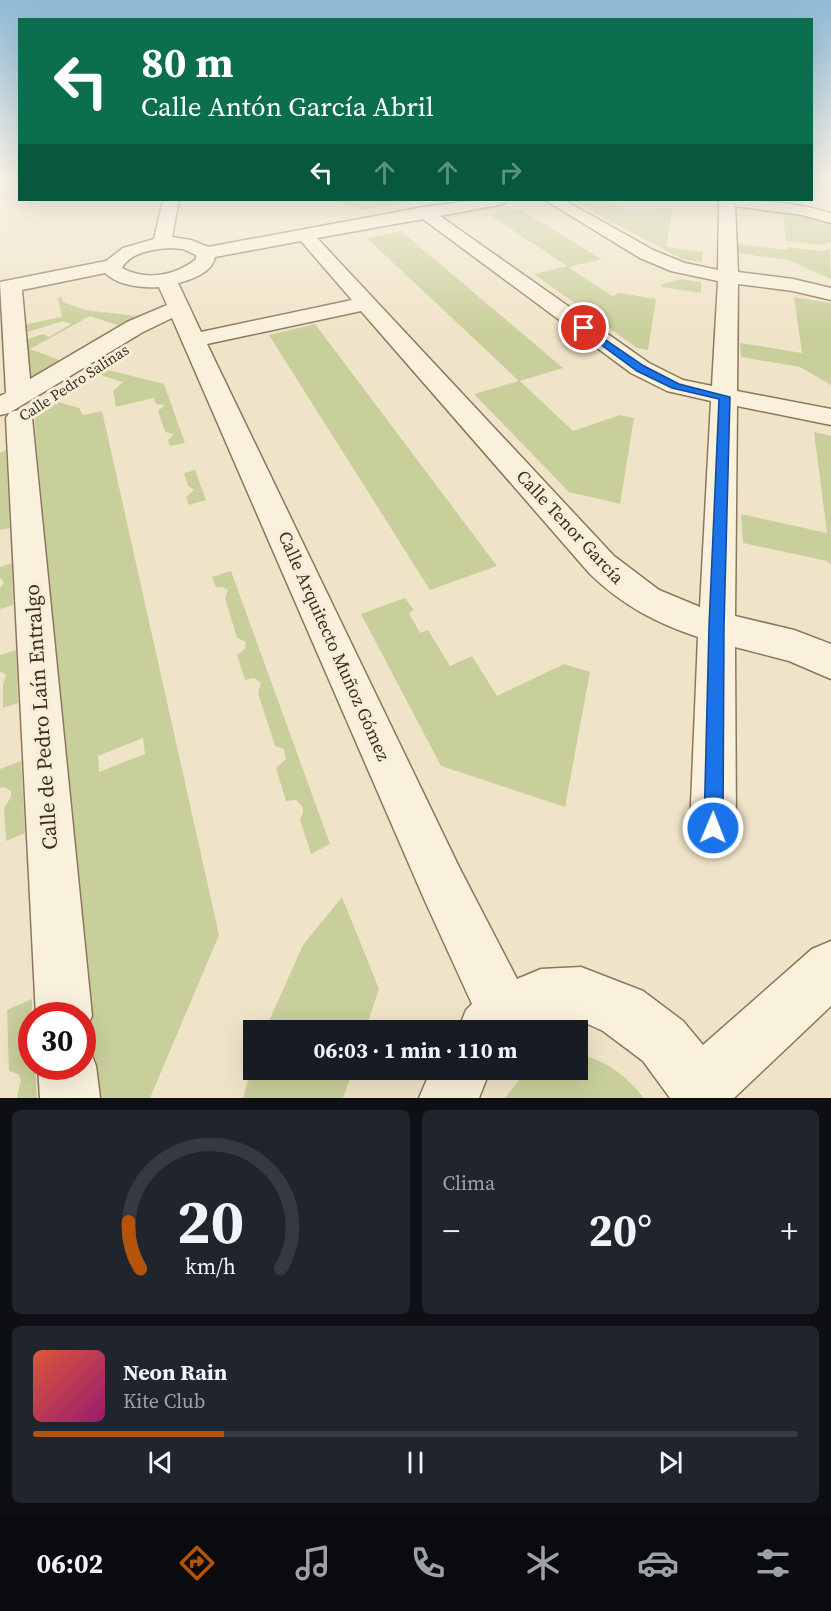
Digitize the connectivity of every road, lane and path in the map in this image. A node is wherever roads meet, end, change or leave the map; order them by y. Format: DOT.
graph roads {
  1 [pos="164,231"];
  2 [pos="324,231"];
  3 [pos="451,231"];
  4 [pos="608,231"];
  5 [pos="728,231"];
  6 [pos="305,235"];
  7 [pos="162,243"];
  8 [pos="205,253"];
  9 [pos="112,266"];
  10 [pos="728,277"];
  11 [pos="6,286"];
  12 [pos="172,293"];
  13 [pos="831,294"];
  14 [pos="367,303"];
  15 [pos="195,340"];
  16 [pos="724,397"];
  17 [pos="10,413"];
  18 [pos="831,417"];
  19 [pos="717,626"];
  20 [pos="831,662"];
  21 [pos="713,828"];
  22 [pos="831,968"];
  23 [pos="63,1002"];
  24 [pos="495,1020"];
  25 [pos="497,1020"];
  26 [pos="68,1080"];
  27 [pos="457,1080"];
  28 [pos="701,1092"];
  29 [pos="70,1098"];
  30 [pos="449,1098"];
  1 -- 7 [label="street"];
  2 -- 6 [label="street"];
  3 -- 16 [label="street"];
  4 -- 10 [label="street"];
  5 -- 10 [label="street"];
  6 -- 8 [label="street"];
  6 -- 14 [label="street, Calle Tenor García"];
  7 -- 8 [label="street"];
  7 -- 9 [label="street"];
  8 -- 12 [label="street, Calle Pedro Salinas"];
  9 -- 11 [label="street"];
  9 -- 12 [label="street"];
  10 -- 13 [label="street"];
  10 -- 16 [label="street"];
  11 -- 17 [label="street, Calle de Pedro Laín Entralgo"];
  12 -- 15 [label="street, Calle Arquitecto Muñoz Gómez"];
  12 -- 17 [label="street, Calle Pedro Salinas"];
  14 -- 15 [label="street"];
  14 -- 19 [label="street, Calle Tenor García"];
  15 -- 24 [label="street, Calle Arquitecto Muñoz Gómez"];
  16 -- 18 [label="street"];
  16 -- 19 [label="street"];
  17 -- 23 [label="street, Calle de Pedro Laín Entralgo"];
  19 -- 20 [label="street, Calle Tenor García"];
  19 -- 21 [label="street"];
  22 -- 28 [label="street"];
  25 -- 28 [label="street"];
  26 -- 29 [label="street"];
  27 -- 30 [label="street"];
}
